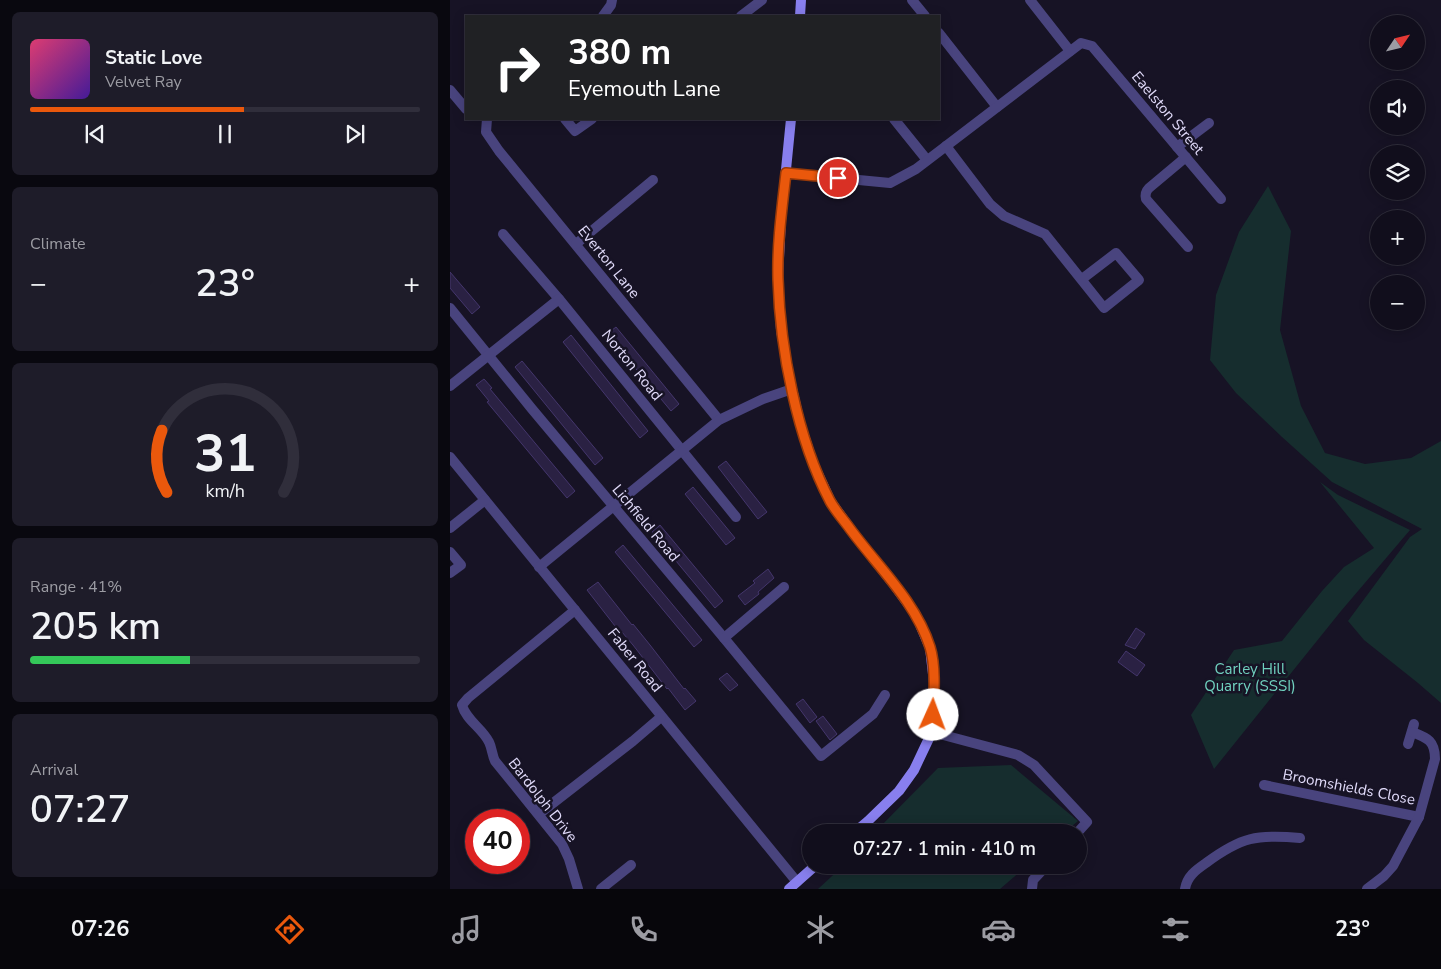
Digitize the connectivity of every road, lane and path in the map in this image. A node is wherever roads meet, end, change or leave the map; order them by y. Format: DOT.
graph roads {
  1 [pos="612,0"];
  2 [pos="762,0"];
  3 [pos="801,0"];
  4 [pos="912,0"];
  5 [pos="1030,0"];
  6 [pos="604,15"];
  7 [pos="742,15"];
  8 [pos="800,15"];
  9 [pos="924,15"];
  10 [pos="940,34"];
  11 [pos="1070,51"];
  12 [pos="450,90"];
  13 [pos="997,107"];
  14 [pos="465,108"];
  15 [pos="487,120"];
  16 [pos="567,120"];
  17 [pos="591,120"];
  18 [pos="792,120"];
  19 [pos="895,120"];
  20 [pos="1209,122"];
  21 [pos="946,146"];
  22 [pos="1177,147"];
  23 [pos="1186,157"];
  24 [pos="927,160"];
  25 [pos="786,173"];
  26 [pos="653,180"];
  27 [pos="1221,199"];
  28 [pos="503,234"];
  29 [pos="576,244"];
  30 [pos="1188,246"];
  31 [pos="1082,279"];
  32 [pos="559,299"];
  33 [pos="450,308"];
  34 [pos="488,356"];
  35 [pos="450,386"];
  36 [pos="792,389"];
  37 [pos="719,420"];
  38 [pos="682,450"];
  39 [pos="450,457"];
  40 [pos="485,500"];
  41 [pos="613,507"];
  42 [pos="736,517"];
  43 [pos="450,528"];
  44 [pos="450,552"];
  45 [pos="539,567"];
  46 [pos="450,573"];
  47 [pos="784,587"];
  48 [pos="575,610"];
  49 [pos="724,638"];
  50 [pos="885,695"];
  51 [pos="661,717"];
  52 [pos="932,732"];
  53 [pos="1408,744"];
  54 [pos="1264,786"];
  55 [pos="539,814"];
  56 [pos="1418,816"];
  57 [pos="864,824"];
  58 [pos="1086,824"];
  59 [pos="1300,838"];
  60 [pos="631,865"];
  61 [pos="806,874"];
  62 [pos="1038,874"];
  63 [pos="793,886"];
  64 [pos="578,889"];
  65 [pos="601,889"];
  66 [pos="1032,889"];
  67 [pos="1185,889"];
  68 [pos="1367,889"];
  1 -- 6 [label="street"];
  2 -- 7 [label="street"];
  3 -- 8 [label="street"];
  4 -- 9 [label="street"];
  5 -- 11 [label="street"];
  10 -- 13 [label="street"];
  11 -- 13 [label="street"];
  11 -- 22 [label="street, Eaelston Street"];
  12 -- 14 [label="street"];
  13 -- 21 [label="street"];
  15 -- 29 [label="street, Everton Lane"];
  16 -- 17 [label="street"];
  18 -- 25 [label="street"];
  19 -- 24 [label="street"];
  20 -- 22 [label="street"];
  21 -- 24 [label="street"];
  21 -- 31 [label="street"];
  22 -- 23 [label="street, Eaelston Street"];
  23 -- 27 [label="street, Eaelston Street"];
  23 -- 30 [label="street"];
  24 -- 25 [label="street"];
  25 -- 36 [label="street"];
  26 -- 29 [label="street"];
  28 -- 32 [label="street, Norton Road"];
  29 -- 37 [label="street, Everton Lane"];
  31 -- 31 [label="street"];
  32 -- 34 [label="street"];
  32 -- 38 [label="street, Norton Road"];
  33 -- 34 [label="street, Lichfield Road"];
  34 -- 35 [label="street"];
  34 -- 41 [label="street, Lichfield Road"];
  36 -- 37 [label="street"];
  36 -- 52 [label="street"];
  37 -- 38 [label="street"];
  38 -- 41 [label="street"];
  38 -- 42 [label="street, Norton Road"];
  39 -- 40 [label="street, Faber Road"];
  40 -- 43 [label="street"];
  40 -- 45 [label="street, Faber Road"];
  41 -- 45 [label="street"];
  41 -- 49 [label="street, Lichfield Road"];
  44 -- 46 [label="street"];
  45 -- 48 [label="street, Faber Road"];
  47 -- 49 [label="street"];
  48 -- 51 [label="street, Faber Road"];
  48 -- 55 [label="street, Bardolph Drive"];
  49 -- 50 [label="street, Lichfield Road"];
  51 -- 55 [label="street"];
  51 -- 63 [label="street, Faber Road"];
  52 -- 57 [label="street"];
  52 -- 58 [label="street"];
  53 -- 56 [label="street, Broomshields Close"];
  54 -- 56 [label="street, Broomshields Close"];
  55 -- 64 [label="street, Bardolph Drive"];
  56 -- 68 [label="street"];
  59 -- 67 [label="street"];
  60 -- 65 [label="street"];
  61 -- 63 [label="street"];
  62 -- 66 [label="street"];
}
